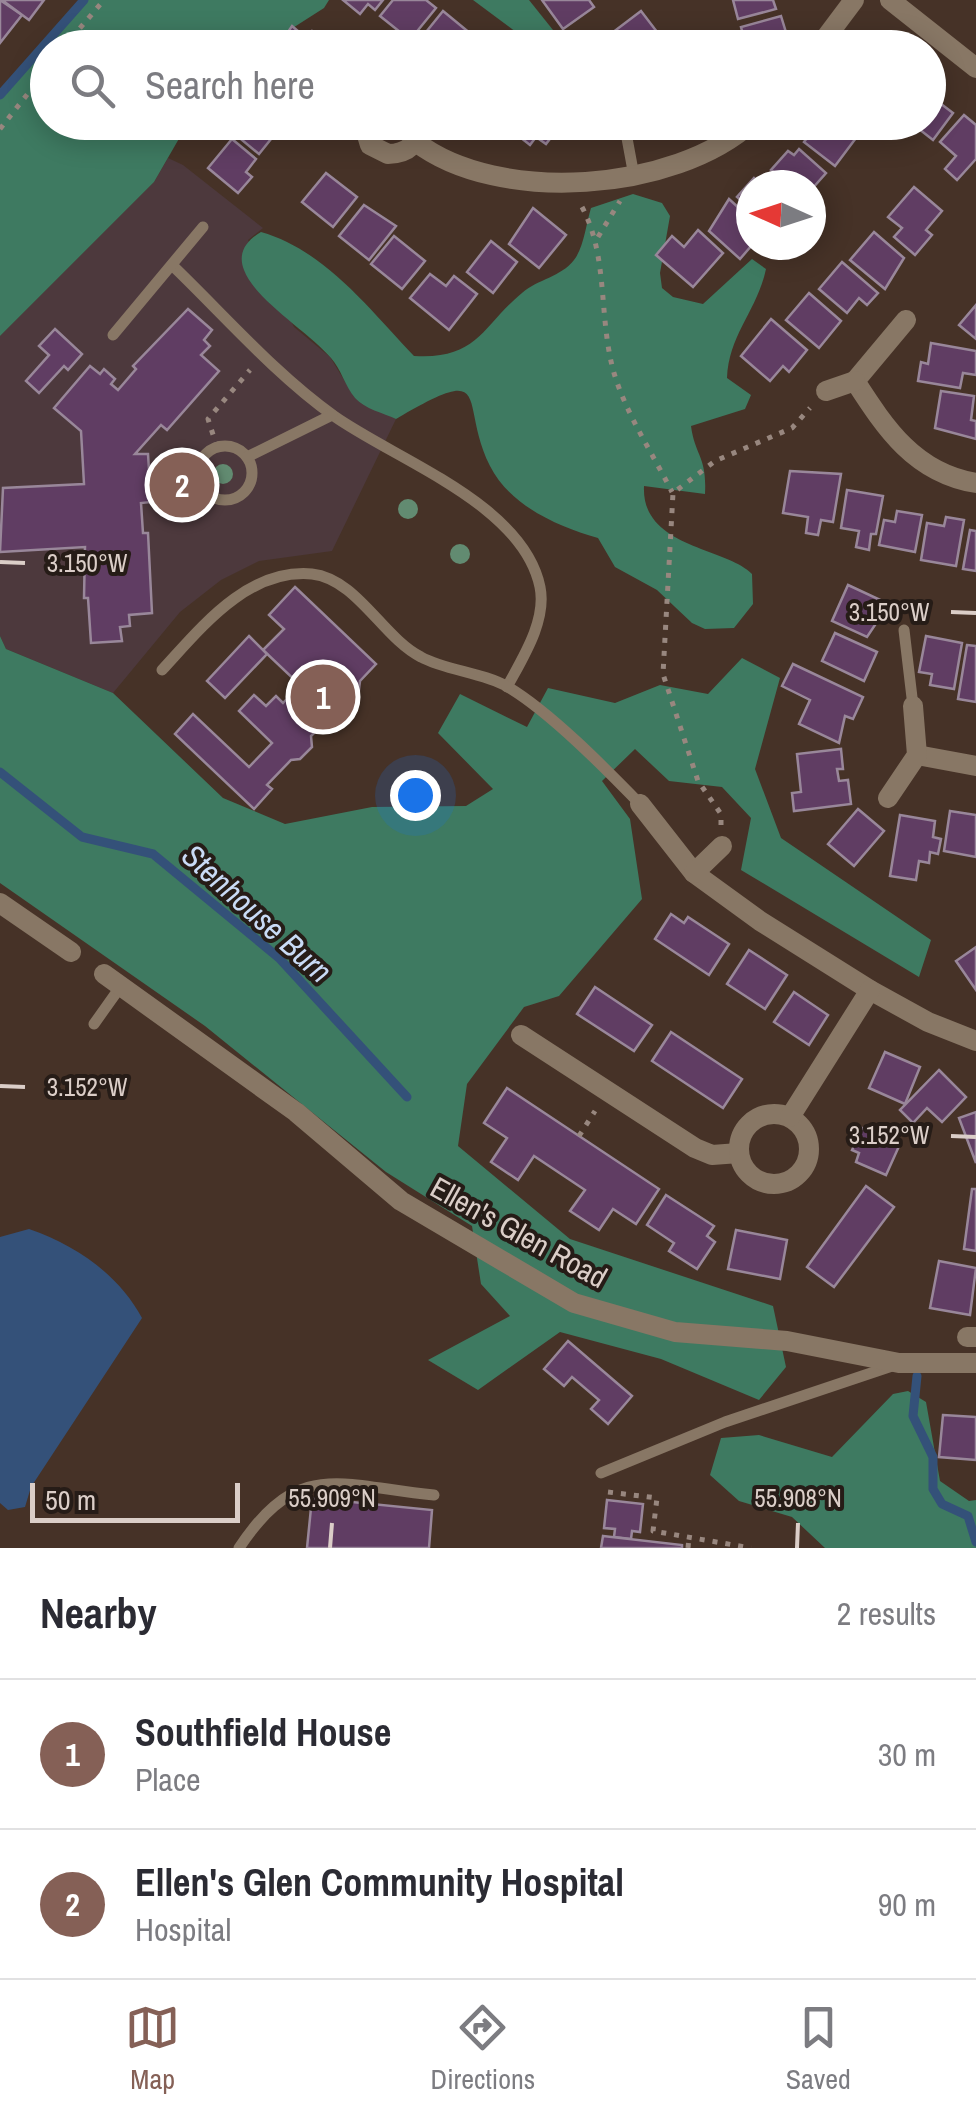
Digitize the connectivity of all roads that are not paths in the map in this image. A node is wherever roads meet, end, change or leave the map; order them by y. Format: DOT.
graph roads {
  1 [pos="854,0"];
  2 [pos="890,0"];
  3 [pos="832,30"];
  4 [pos="928,30"];
  5 [pos="946,44"];
  6 [pos="976,68"];
  7 [pos="368,140"];
  8 [pos="411,140"];
  9 [pos="425,140"];
  10 [pos="627,140"];
  11 [pos="729,140"];
  12 [pos="634,176"];
  13 [pos="204,227"];
  14 [pos="172,265"];
  15 [pos="906,320"];
  16 [pos="113,335"];
  17 [pos="855,381"];
  18 [pos="826,390"];
  19 [pos="332,415"];
  20 [pos="247,458"];
  21 [pos="976,483"];
  22 [pos="904,630"];
  23 [pos="162,670"];
  24 [pos="507,686"];
  25 [pos="914,706"];
  26 [pos="918,755"];
  27 [pos="976,766"];
  28 [pos="888,798"];
  29 [pos="640,804"];
  30 [pos="722,846"];
  31 [pos="694,873"];
  32 [pos="0,903"];
  33 [pos="71,952"];
  34 [pos="112,980"];
  35 [pos="870,990"];
  36 [pos="94,1024"];
  37 [pos="521,1035"];
  38 [pos="976,1041"];
  39 [pos="790,1118"];
  40 [pos="740,1153"];
  41 [pos="899,1363"];
  42 [pos="976,1364"];
  43 [pos="600,1473"];
  44 [pos="434,1495"];
  45 [pos="240,1548"];
  1 -- 3 [label="street"];
  2 -- 4 [label="street"];
  5 -- 6 [label="street"];
  7 -- 8 [label="street"];
  9 -- 12 [label="street"];
  10 -- 12 [label="lane"];
  11 -- 12 [label="street"];
  13 -- 14 [label="lane"];
  14 -- 16 [label="lane"];
  14 -- 19 [label="lane"];
  15 -- 17 [label="street"];
  17 -- 18 [label="street"];
  17 -- 21 [label="street"];
  19 -- 20 [label="lane"];
  19 -- 24 [label="lane"];
  20 -- 20 [label="lane"];
  22 -- 25 [label="lane"];
  23 -- 24 [label="lane"];
  24 -- 29 [label="lane"];
  25 -- 26 [label="street"];
  26 -- 27 [label="street"];
  26 -- 28 [label="street"];
  29 -- 31 [label="street"];
  30 -- 31 [label="street"];
  31 -- 35 [label="street"];
  32 -- 33 [label="street"];
  34 -- 36 [label="lane"];
  34 -- 41 [label="street, Ellen's Glen Road"];
  35 -- 38 [label="street"];
  35 -- 39 [label="street"];
  37 -- 40 [label="street"];
  39 -- 40 [label="street"];
  39 -- 40 [label="street"];
  41 -- 42 [label="street, Ellen's Glen Road"];
  41 -- 43 [label="lane"];
  44 -- 45 [label="lane"];
}
